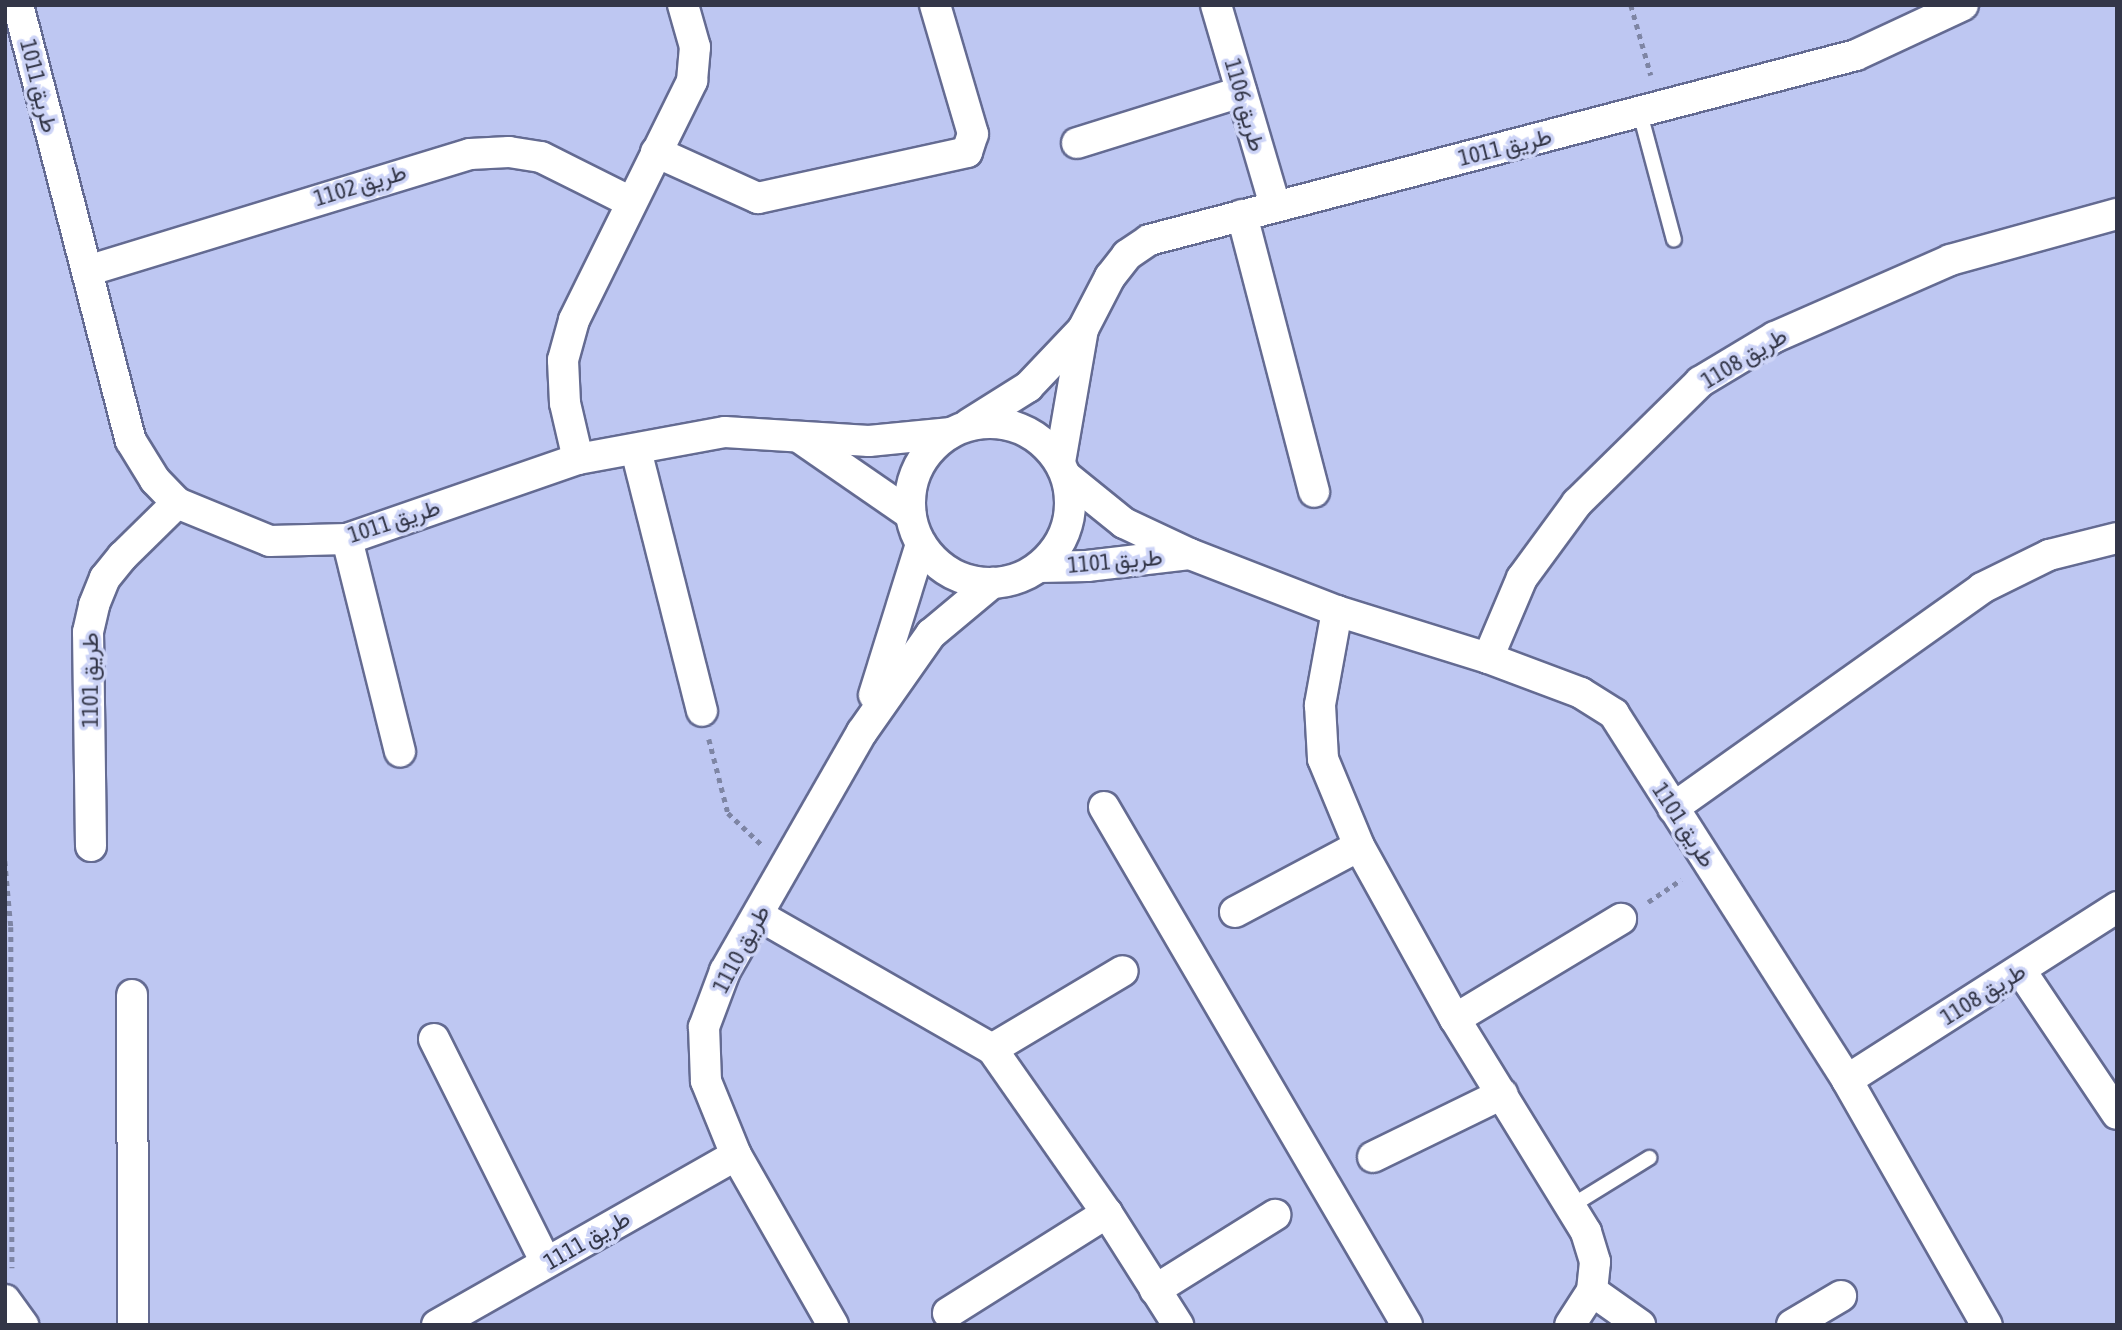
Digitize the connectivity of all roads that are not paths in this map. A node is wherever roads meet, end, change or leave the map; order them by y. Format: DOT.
graph roads {
  1 [pos="18,5"];
  2 [pos="683,5"];
  3 [pos="935,5"];
  4 [pos="1216,5"];
  5 [pos="1963,5"];
  6 [pos="1241,92"];
  7 [pos="1650,110"];
  8 [pos="1077,143"];
  9 [pos="656,152"];
  10 [pos="631,202"];
  11 [pos="1275,205"];
  12 [pos="2117,214"];
  13 [pos="1242,215"];
  14 [pos="1674,240"];
  15 [pos="87,271"];
  16 [pos="1083,329"];
  17 [pos="957,430"];
  18 [pos="800,438"];
  19 [pos="635,450"];
  20 [pos="579,459"];
  21 [pos="1064,469"];
  22 [pos="1314,492"];
  23 [pos="177,503"];
  24 [pos="910,514"];
  25 [pos="2117,538"];
  26 [pos="347,539"];
  27 [pos="921,544"];
  28 [pos="1190,554"];
  29 [pos="1039,567"];
  30 [pos="992,583"];
  31 [pos="1337,611"];
  32 [pos="1488,658"];
  33 [pos="702,711"];
  34 [pos="862,732"];
  35 [pos="400,752"];
  36 [pos="1104,807"];
  37 [pos="1673,808"];
  38 [pos="92,846"];
  39 [pos="1359,846"];
  40 [pos="2117,907"];
  41 [pos="1234,912"];
  42 [pos="758,915"];
  43 [pos="1621,919"];
  44 [pos="1122,971"];
  45 [pos="2021,971"];
  46 [pos="132,995"];
  47 [pos="1455,1019"];
  48 [pos="434,1039"];
  49 [pos="992,1049"];
  50 [pos="1847,1080"];
  51 [pos="1502,1094"];
  52 [pos="2117,1114"];
  53 [pos="736,1155"];
  54 [pos="1373,1157"];
  55 [pos="1649,1158"];
  56 [pos="1571,1206"];
  57 [pos="1107,1213"];
  58 [pos="1275,1215"];
  59 [pos="546,1263"];
  60 [pos="1155,1290"];
  61 [pos="1592,1291"];
  62 [pos="1841,1296"];
  63 [pos="948,1313"];
  64 [pos="133,1325"];
  65 [pos="437,1325"];
  66 [pos="833,1325"];
  67 [pos="1178,1325"];
  68 [pos="1407,1325"];
  69 [pos="1570,1325"];
  70 [pos="1640,1325"];
  71 [pos="1792,1325"];
  72 [pos="1987,1325"];
  1 -- 15 [label="street, طريق 1011"];
  2 -- 9 [label="street"];
  3 -- 9 [label="street"];
  4 -- 6 [label="street, طريق 1106"];
  5 -- 7 [label="street, طريق 1011"];
  6 -- 8 [label="street"];
  6 -- 11 [label="street, طريق 1106"];
  7 -- 11 [label="street, طريق 1011"];
  7 -- 14 [label="lane"];
  9 -- 10 [label="street"];
  10 -- 15 [label="street, طريق 1102"];
  10 -- 20 [label="street"];
  11 -- 13 [label="street, طريق 1011"];
  12 -- 32 [label="street, طريق 1108"];
  13 -- 16 [label="street, طريق 1011"];
  13 -- 22 [label="street"];
  15 -- 23 [label="street, طريق 1011"];
  16 -- 17 [label="street, طريق 1011"];
  16 -- 21 [label="street, طريق 1011"];
  17 -- 18 [label="street, طريق 1011"];
  17 -- 21 [label="street"];
  17 -- 24 [label="street"];
  18 -- 19 [label="street, طريق 1011"];
  18 -- 24 [label="street, طريق 1011"];
  19 -- 20 [label="street, طريق 1011"];
  19 -- 33 [label="street"];
  20 -- 26 [label="street, طريق 1011"];
  21 -- 28 [label="street, طريق 1101"];
  21 -- 29 [label="street"];
  23 -- 26 [label="street, طريق 1011"];
  23 -- 38 [label="street, طريق 1101"];
  24 -- 27 [label="street"];
  25 -- 37 [label="street"];
  26 -- 35 [label="street"];
  27 -- 30 [label="street"];
  27 -- 34 [label="street, طريق 1110"];
  28 -- 29 [label="street, طريق 1101"];
  28 -- 31 [label="street, طريق 1101"];
  29 -- 30 [label="street"];
  30 -- 34 [label="street, طريق 1110"];
  31 -- 32 [label="street, طريق 1101"];
  31 -- 39 [label="street"];
  32 -- 37 [label="street, طريق 1101"];
  34 -- 42 [label="street, طريق 1110"];
  36 -- 68 [label="street"];
  37 -- 50 [label="street, طريق 1101"];
  39 -- 41 [label="street"];
  39 -- 47 [label="street"];
  40 -- 45 [label="street, طريق 1108"];
  42 -- 49 [label="street"];
  42 -- 53 [label="street, طريق 1110"];
  43 -- 47 [label="street"];
  44 -- 49 [label="street"];
  45 -- 50 [label="street, طريق 1108"];
  45 -- 52 [label="street"];
  46 -- 64 [label="street"];
  47 -- 51 [label="street"];
  48 -- 59 [label="street"];
  49 -- 57 [label="street"];
  50 -- 72 [label="street, طريق 1101"];
  51 -- 54 [label="street"];
  51 -- 56 [label="street"];
  53 -- 59 [label="street, طريق 1111"];
  53 -- 66 [label="street, طريق 1110"];
  55 -- 56 [label="lane"];
  56 -- 61 [label="street"];
  57 -- 60 [label="street"];
  57 -- 63 [label="street"];
  58 -- 60 [label="street"];
  59 -- 65 [label="street, طريق 1111"];
  60 -- 67 [label="street"];
  61 -- 69 [label="street"];
  61 -- 70 [label="street"];
  62 -- 71 [label="street"];
}
